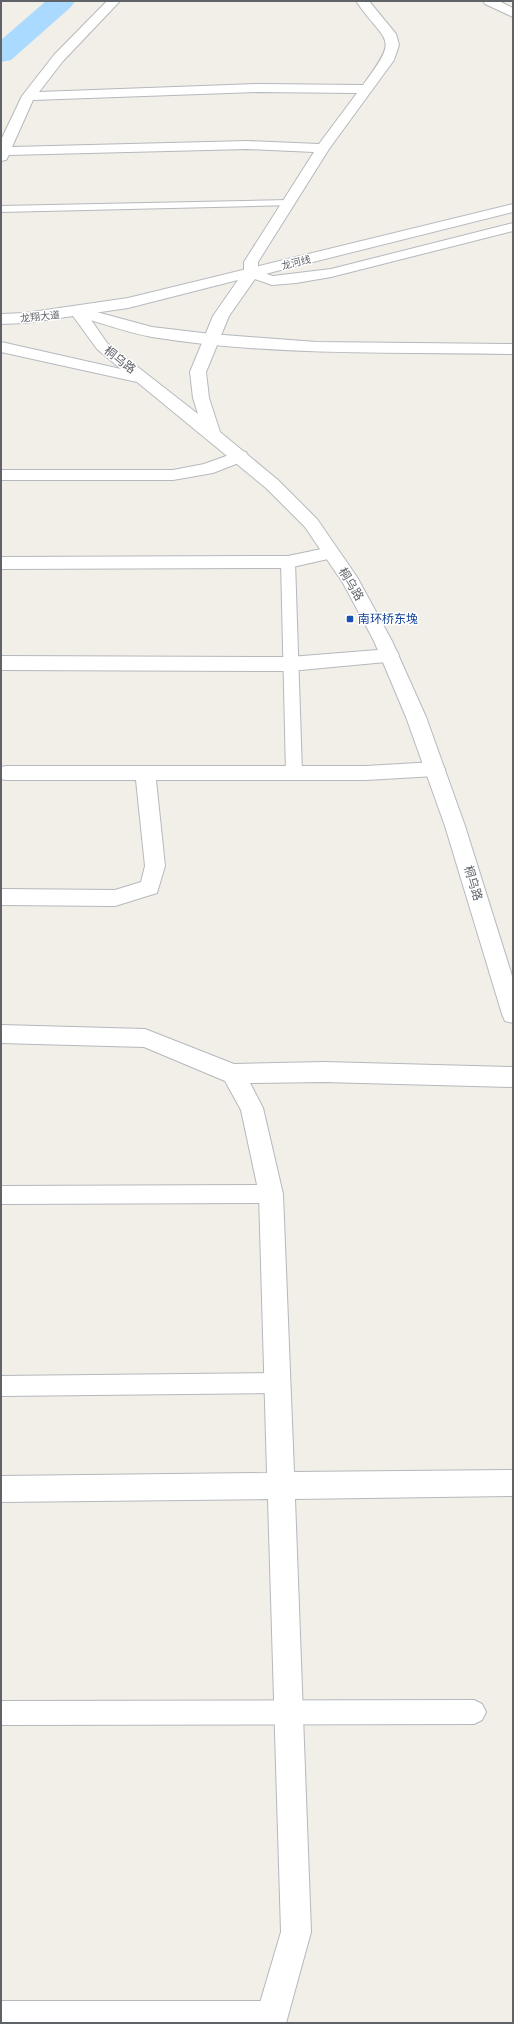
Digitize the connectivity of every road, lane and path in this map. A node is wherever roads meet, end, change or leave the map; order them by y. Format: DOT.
graph roads {
  1 [pos="114,1"];
  2 [pos="362,1"];
  3 [pos="489,1"];
  4 [pos="513,13"];
  5 [pos="366,89"];
  6 [pos="29,96"];
  7 [pos="323,148"];
  8 [pos="2,154"];
  9 [pos="289,203"];
  10 [pos="513,208"];
  11 [pos="1,209"];
  12 [pos="513,227"];
  13 [pos="251,273"];
  14 [pos="78,312"];
  15 [pos="1,319"];
  16 [pos="211,339"];
  17 [pos="1,347"];
  18 [pos="513,349"];
  19 [pos="145,379"];
  20 [pos="213,434"];
  21 [pos="240,456"];
  22 [pos="1,475"];
  23 [pos="332,553"];
  24 [pos="288,562"];
  25 [pos="1,563"];
  26 [pos="390,656"];
  27 [pos="1,663"];
  28 [pos="290,664"];
  29 [pos="435,768"];
  30 [pos="294,772"];
  31 [pos="4,773"];
  32 [pos="145,773"];
  33 [pos="1,897"];
  34 [pos="513,1014"];
  35 [pos="1,1034"];
  36 [pos="233,1074"];
  37 [pos="513,1076"];
  38 [pos="271,1194"];
  39 [pos="1,1195"];
  40 [pos="277,1383"];
  41 [pos="1,1386"];
  42 [pos="513,1483"];
  43 [pos="281,1486"];
  44 [pos="1,1489"];
  45 [pos="288,1712"];
  46 [pos="474,1712"];
  47 [pos="1,1713"];
  48 [pos="1,2014"];
  49 [pos="272,2019"];
  1 -- 6 [label="street"];
  2 -- 5 [label="street"];
  3 -- 4 [label="street"];
  5 -- 6 [label="street"];
  5 -- 7 [label="street"];
  6 -- 8 [label="street"];
  7 -- 8 [label="street"];
  7 -- 9 [label="street"];
  9 -- 11 [label="lane"];
  9 -- 13 [label="street"];
  10 -- 13 [label="street, 龙河线"];
  12 -- 13 [label="street"];
  13 -- 14 [label="street, 龙河线"];
  13 -- 16 [label="street"];
  14 -- 15 [label="street, 龙翔大道"];
  14 -- 16 [label="street"];
  14 -- 19 [label="street, 桐乌路"];
  16 -- 18 [label="street"];
  16 -- 20 [label="street"];
  17 -- 19 [label="street"];
  19 -- 20 [label="street, 桐乌路"];
  20 -- 21 [label="street, 桐乌路"];
  21 -- 22 [label="street"];
  21 -- 23 [label="street, 桐乌路"];
  23 -- 24 [label="street"];
  23 -- 26 [label="street, 桐乌路"];
  24 -- 25 [label="street"];
  24 -- 28 [label="lane"];
  26 -- 28 [label="street"];
  26 -- 29 [label="street, 桐乌路"];
  27 -- 28 [label="street"];
  28 -- 30 [label="lane"];
  29 -- 30 [label="street"];
  29 -- 34 [label="street, 桐乌路"];
  30 -- 32 [label="street"];
  31 -- 32 [label="street"];
  32 -- 33 [label="street"];
  35 -- 36 [label="street"];
  36 -- 37 [label="street"];
  36 -- 38 [label="street"];
  38 -- 39 [label="lane"];
  38 -- 40 [label="street"];
  40 -- 41 [label="lane"];
  40 -- 43 [label="street"];
  42 -- 43 [label="street"];
  43 -- 44 [label="street"];
  43 -- 45 [label="street"];
  45 -- 46 [label="lane"];
  45 -- 47 [label="lane"];
  45 -- 49 [label="street"];
  48 -- 49 [label="lane"];
}
